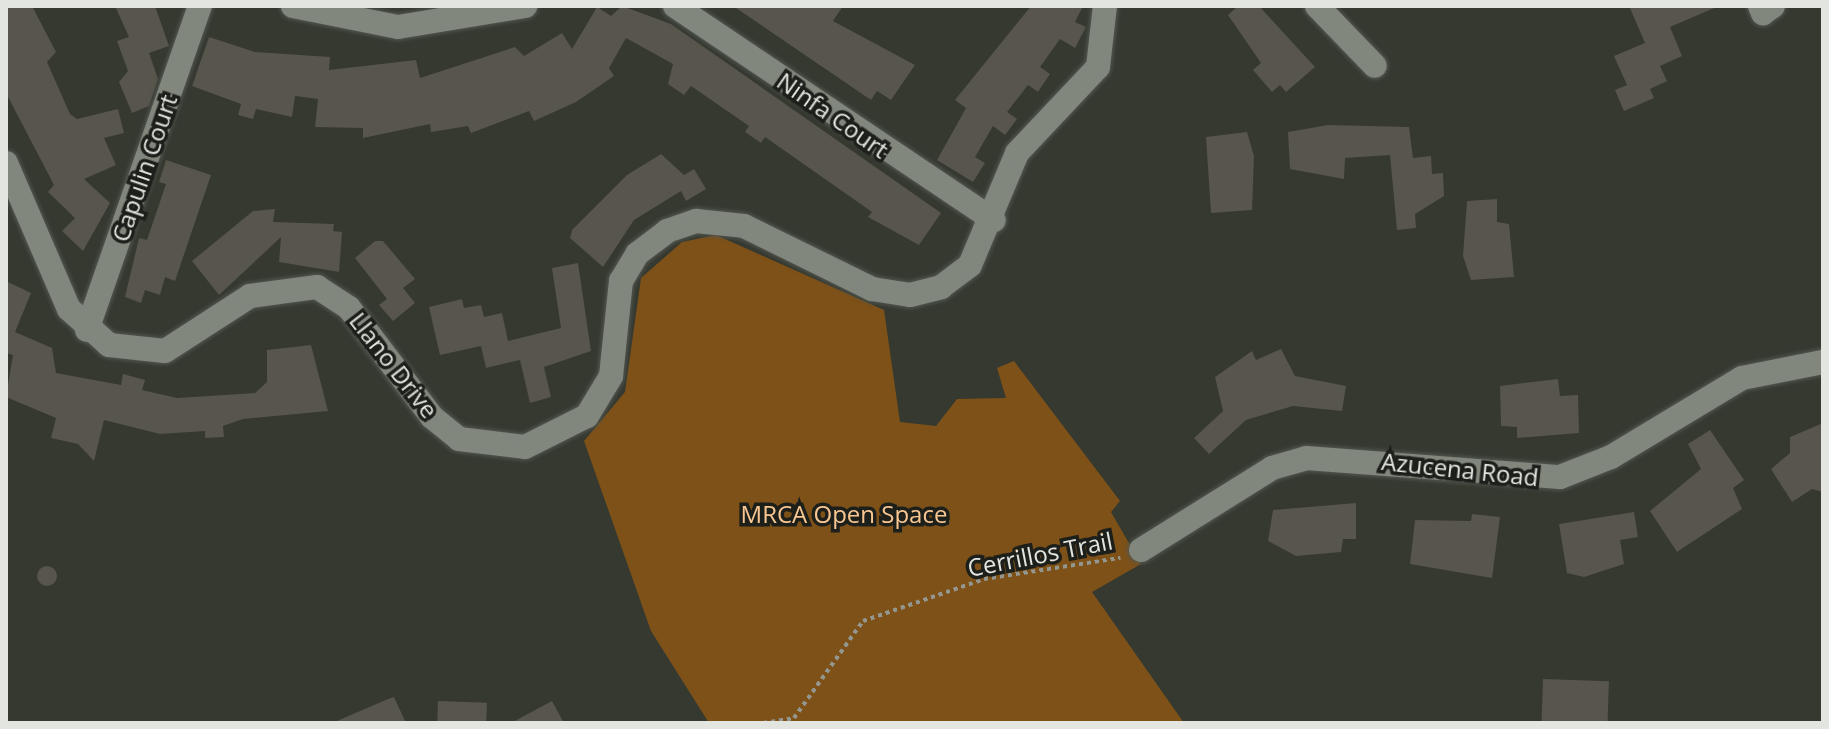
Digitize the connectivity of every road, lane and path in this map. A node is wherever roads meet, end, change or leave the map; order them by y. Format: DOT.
graph roads {
  1 [pos="200,6"];
  2 [pos="293,6"];
  3 [pos="525,6"];
  4 [pos="675,6"];
  5 [pos="1105,6"];
  6 [pos="1317,6"];
  7 [pos="1375,66"];
  8 [pos="6,163"];
  9 [pos="994,220"];
  10 [pos="87,330"];
  11 [pos="1823,362"];
  12 [pos="1141,550"];
  13 [pos="763,723"];
  1 -- 10 [label="street, Capulin Court"];
  2 -- 3 [label="street"];
  4 -- 9 [label="street, Ninfa Court"];
  5 -- 9 [label="street, Llano Drive"];
  6 -- 7 [label="street"];
  8 -- 10 [label="street, Llano Drive"];
  9 -- 10 [label="street, Llano Drive"];
  11 -- 12 [label="street, Azucena Road"];
  12 -- 13 [label="path, Cerrillos Trail"];
}
